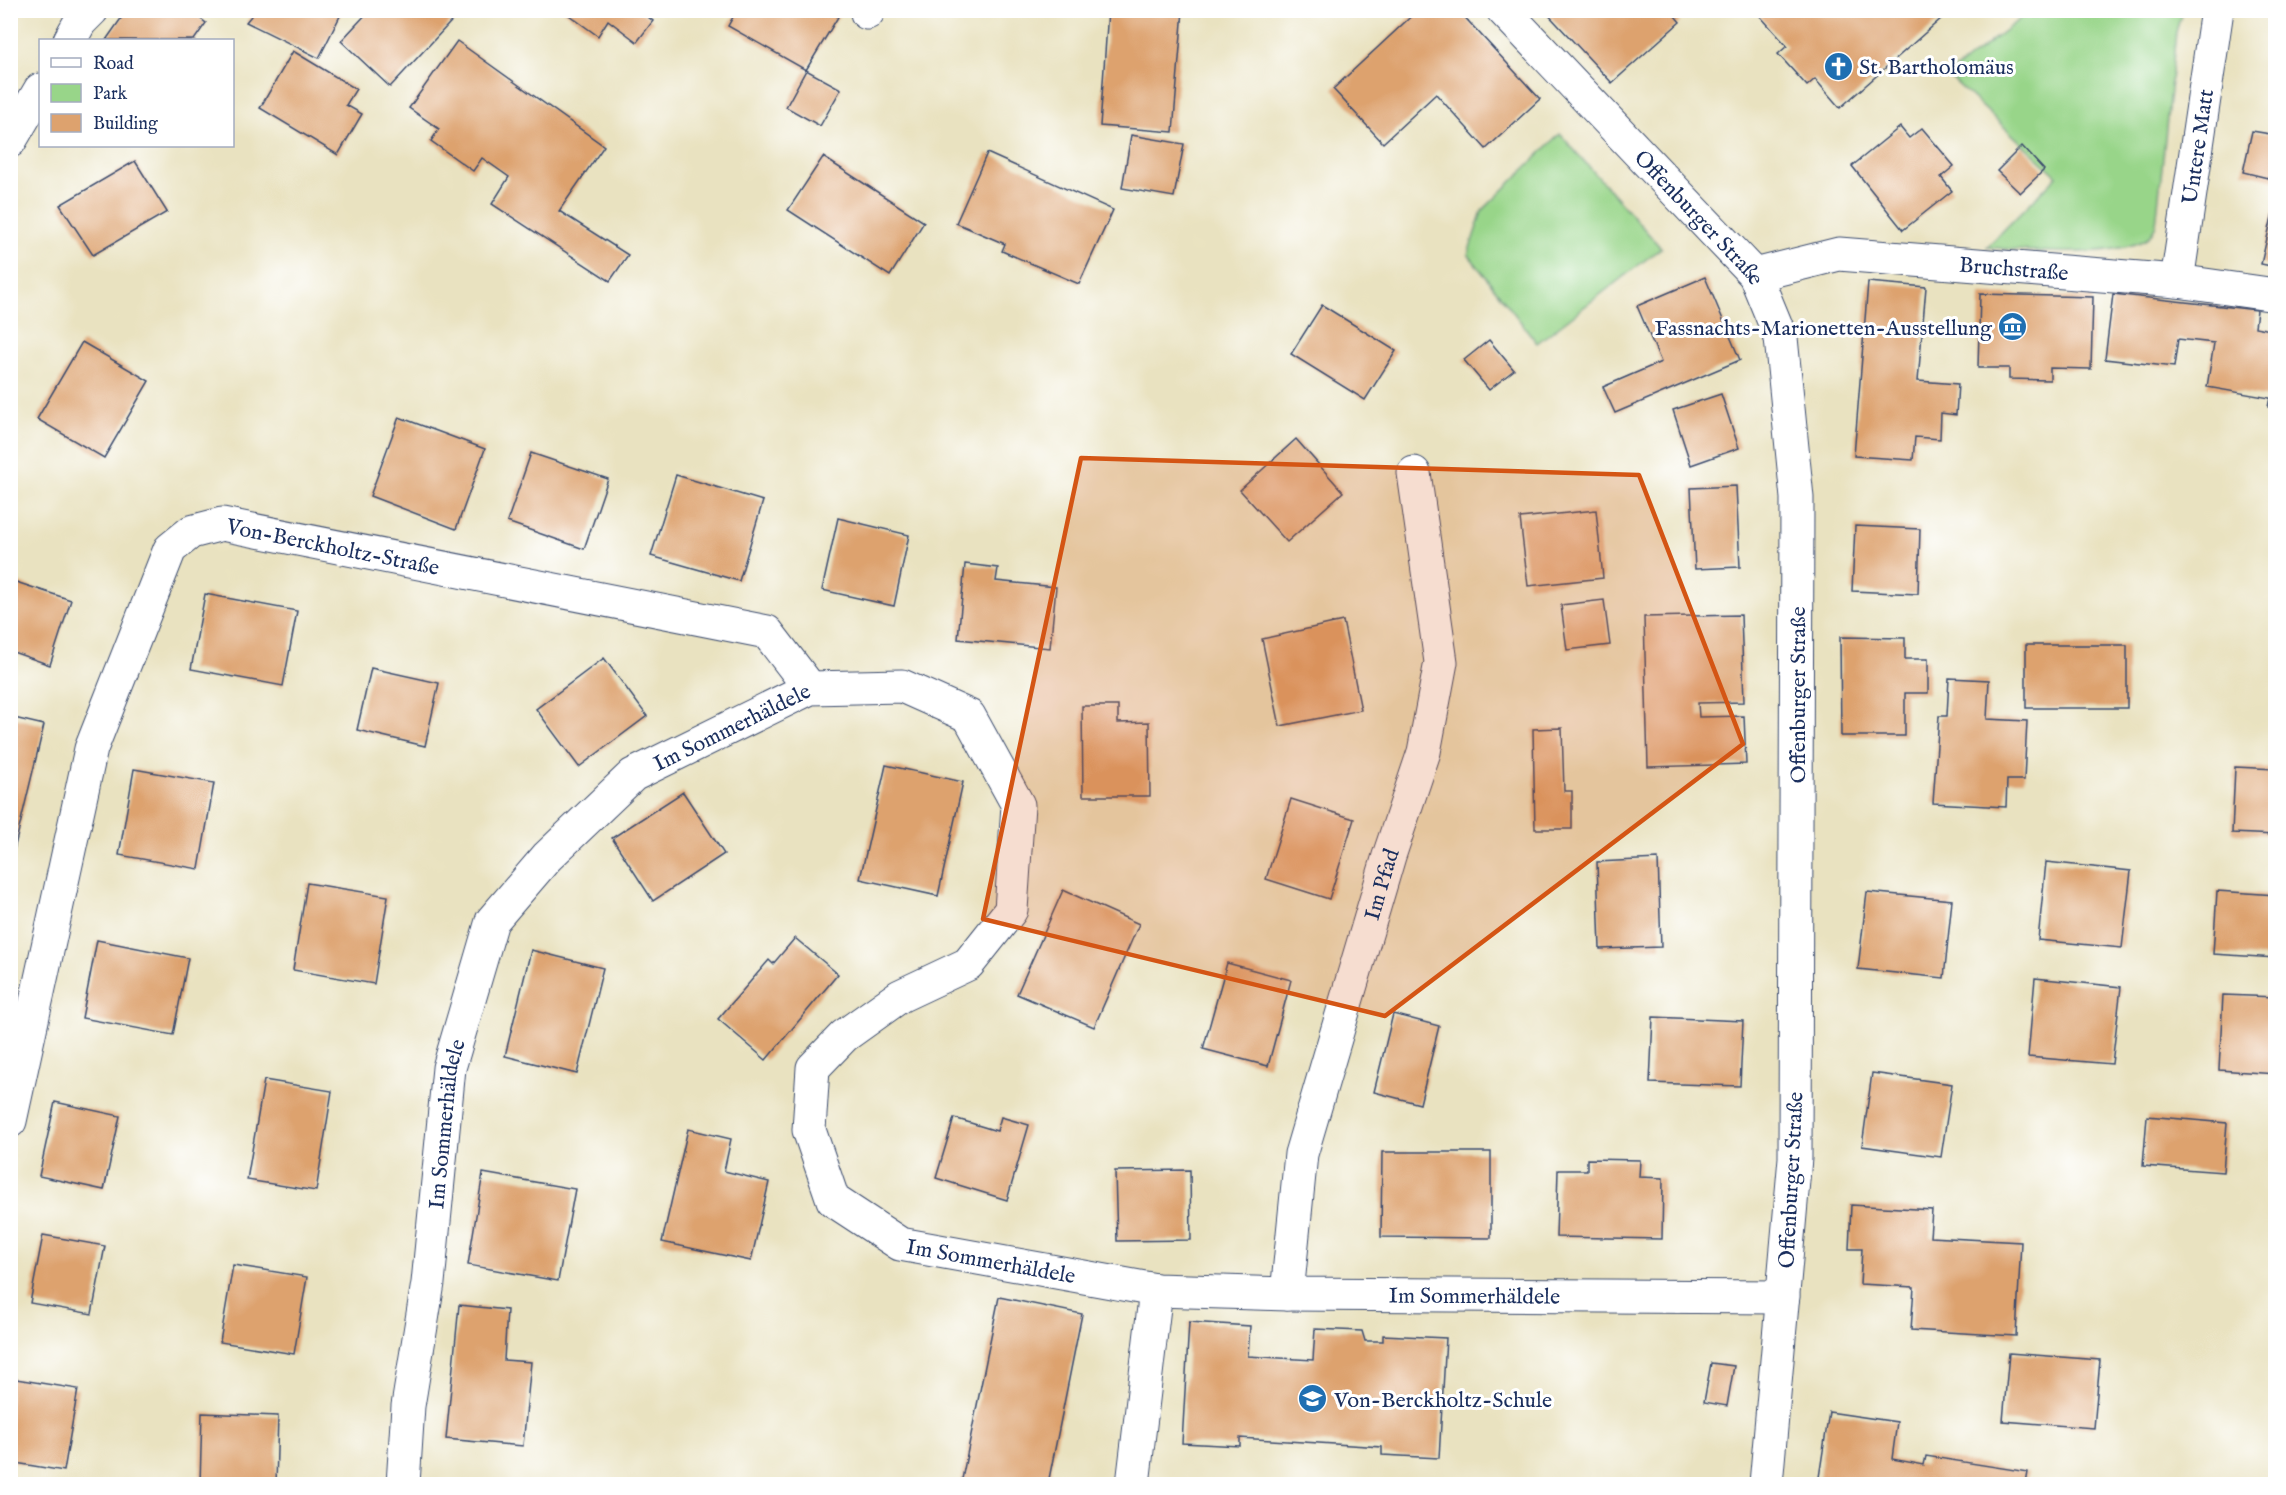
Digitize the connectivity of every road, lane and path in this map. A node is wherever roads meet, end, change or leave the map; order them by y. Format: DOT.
graph roads {
  1 [pos="92,10"];
  2 [pos="1503,10"];
  3 [pos="2217,10"];
  4 [pos="70,39"];
  5 [pos="39,92"];
  6 [pos="10,141"];
  7 [pos="1755,275"];
  8 [pos="2177,280"];
  9 [pos="2276,295"];
  10 [pos="1414,473"];
  11 [pos="810,688"];
  12 [pos="10,1121"];
  13 [pos="1156,1290"];
  14 [pos="1287,1294"];
  15 [pos="1783,1298"];
  16 [pos="403,1485"];
  17 [pos="1133,1485"];
  18 [pos="1766,1485"];
  1 -- 4 [label="street"];
  2 -- 7 [label="street, Offenburger Straße"];
  3 -- 8 [label="street, Untere Matt"];
  5 -- 6 [label="street"];
  7 -- 8 [label="street, Bruchstraße"];
  7 -- 15 [label="street, Offenburger Straße"];
  8 -- 9 [label="street, Bruchstraße"];
  10 -- 14 [label="street, Im Pfad"];
  11 -- 12 [label="street, Von-Berckholtz-Straße"];
  11 -- 13 [label="street, Im Sommerhäldele"];
  11 -- 16 [label="street, Im Sommerhäldele"];
  13 -- 14 [label="street, Im Sommerhäldele"];
  13 -- 17 [label="street"];
  14 -- 15 [label="street, Im Sommerhäldele"];
  15 -- 18 [label="street, Offenburger Straße"];
}
